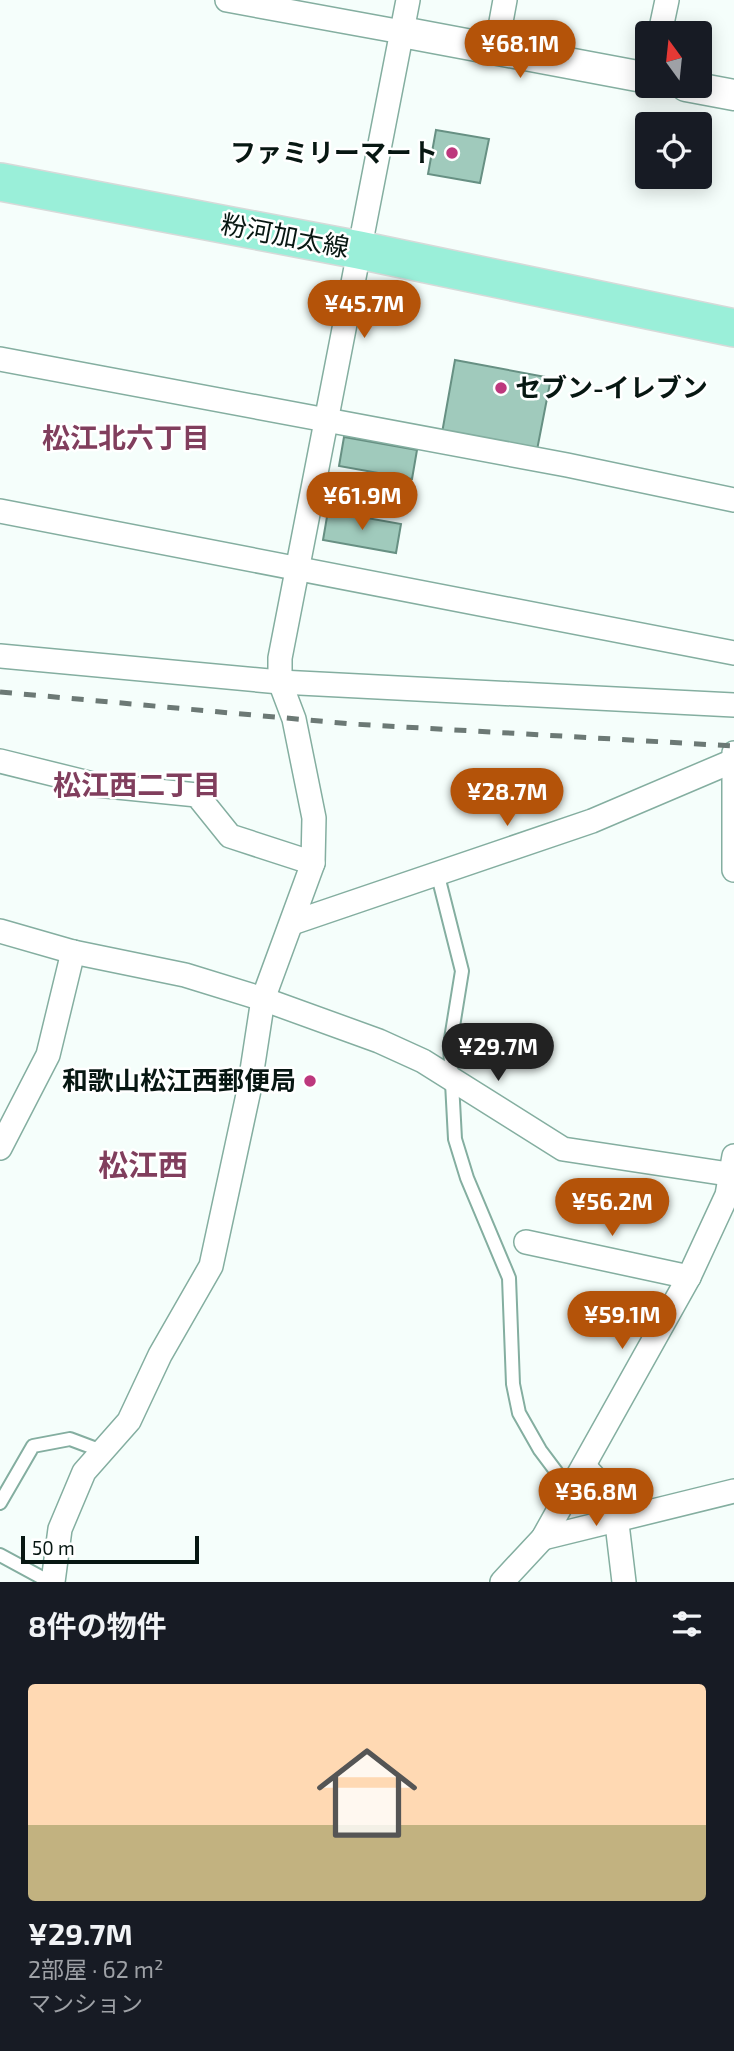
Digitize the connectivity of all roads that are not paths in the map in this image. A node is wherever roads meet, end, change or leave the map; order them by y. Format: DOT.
graph roads {
  1 [pos="227,0"];
  2 [pos="408,0"];
  3 [pos="505,0"];
  4 [pos="667,0"];
  5 [pos="663,21"];
  6 [pos="402,32"];
  7 [pos="496,49"];
  8 [pos="635,76"];
  9 [pos="712,91"];
  10 [pos="734,95"];
  11 [pos="0,182"];
  12 [pos="359,250"];
  13 [pos="734,328"];
  14 [pos="0,359"];
  15 [pos="326,421"];
  16 [pos="734,500"];
  17 [pos="0,512"];
  18 [pos="296,569"];
  19 [pos="734,653"];
  20 [pos="0,656"];
  21 [pos="280,682"];
  22 [pos="734,705"];
  23 [pos="733,757"];
  24 [pos="0,761"];
  25 [pos="313,863"];
  26 [pos="734,870"];
  27 [pos="438,876"];
  28 [pos="292,923"];
  29 [pos="0,931"];
  30 [pos="73,952"];
  31 [pos="264,999"];
  32 [pos="452,1079"];
  33 [pos="0,1148"];
  34 [pos="733,1169"];
  35 [pos="526,1242"];
  36 [pos="689,1277"];
  37 [pos="102,1451"];
  38 [pos="583,1466"];
  39 [pos="570,1490"];
  40 [pos="734,1491"];
  41 [pos="0,1503"];
  42 [pos="617,1520"];
  43 [pos="543,1538"];
  44 [pos="0,1555"];
  45 [pos="51,1582"];
  46 [pos="502,1582"];
  47 [pos="624,1582"];
  1 -- 6 [label="street"];
  2 -- 6 [label="street"];
  3 -- 7 [label="street"];
  4 -- 5 [label="street"];
  6 -- 7 [label="street"];
  6 -- 12 [label="street"];
  7 -- 8 [label="street"];
  9 -- 10 [label="street"];
  11 -- 12 [label="main road, 粉河加太線"];
  12 -- 13 [label="main road, 粉河加太線"];
  12 -- 15 [label="street"];
  14 -- 15 [label="street"];
  15 -- 16 [label="street"];
  15 -- 18 [label="street"];
  17 -- 18 [label="street"];
  18 -- 19 [label="street"];
  18 -- 21 [label="street"];
  20 -- 21 [label="street"];
  21 -- 22 [label="street"];
  21 -- 25 [label="street"];
  23 -- 26 [label="street"];
  23 -- 27 [label="street"];
  24 -- 25 [label="street"];
  25 -- 28 [label="street"];
  27 -- 28 [label="street"];
  27 -- 32 [label="lane"];
  28 -- 31 [label="street"];
  29 -- 30 [label="street"];
  30 -- 31 [label="street"];
  30 -- 33 [label="street"];
  31 -- 32 [label="street"];
  31 -- 37 [label="street"];
  32 -- 34 [label="street"];
  32 -- 39 [label="lane"];
  34 -- 36 [label="street"];
  35 -- 36 [label="street"];
  36 -- 38 [label="street"];
  37 -- 41 [label="lane"];
  37 -- 45 [label="street"];
  38 -- 39 [label="street"];
  38 -- 42 [label="street"];
  39 -- 43 [label="street"];
  40 -- 42 [label="street"];
  42 -- 43 [label="street"];
  42 -- 47 [label="street"];
  43 -- 46 [label="street"];
  44 -- 45 [label="lane"];
}
